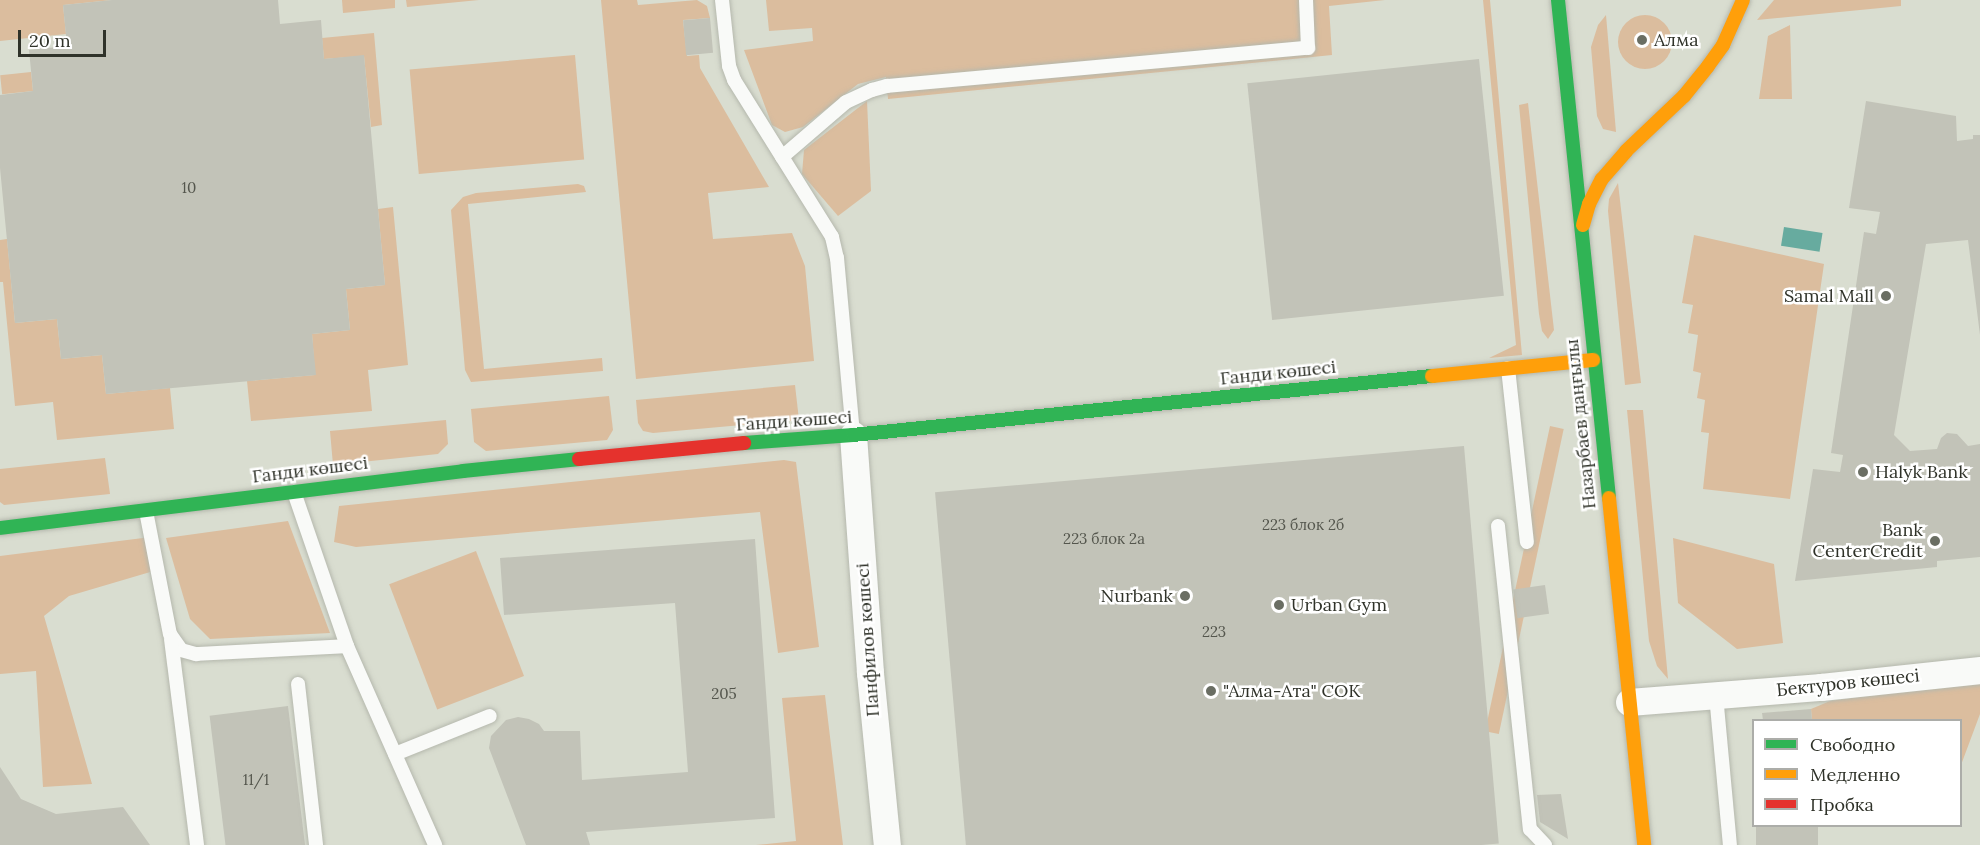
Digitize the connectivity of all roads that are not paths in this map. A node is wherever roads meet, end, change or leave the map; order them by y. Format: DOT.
graph roads {
  1 [pos="722,0"];
  2 [pos="1306,0"];
  3 [pos="1558,0"];
  4 [pos="1743,0"];
  5 [pos="782,157"];
  6 [pos="1580,232"];
  7 [pos="1593,360"];
  8 [pos="1508,368"];
  9 [pos="853,435"];
  10 [pos="294,490"];
  11 [pos="145,508"];
  12 [pos="1498,526"];
  13 [pos="0,528"];
  14 [pos="1527,542"];
  15 [pos="170,634"];
  16 [pos="347,646"];
  17 [pos="1980,670"];
  18 [pos="298,684"];
  19 [pos="1716,695"];
  20 [pos="1629,702"];
  21 [pos="490,716"];
  22 [pos="395,754"];
  23 [pos="197,845"];
  24 [pos="316,845"];
  25 [pos="435,845"];
  26 [pos="887,845"];
  27 [pos="1545,845"];
  28 [pos="1644,845"];
  29 [pos="1730,845"];
  1 -- 5 [label="lane"];
  2 -- 5 [label="lane"];
  3 -- 6 [label="street, Назарбаев даңғылы"];
  4 -- 6 [label="street"];
  5 -- 9 [label="lane"];
  6 -- 7 [label="street, Назарбаев даңғылы"];
  7 -- 8 [label="street, Ганди көшесі"];
  7 -- 20 [label="street, Назарбаев даңғылы"];
  8 -- 9 [label="street, Ганди көшесі"];
  8 -- 14 [label="lane"];
  9 -- 10 [label="street, Ганди көшесі"];
  9 -- 26 [label="street, Панфилов көшесі"];
  10 -- 11 [label="street, Ганди көшесі"];
  10 -- 16 [label="lane"];
  11 -- 13 [label="street, Ганди көшесі"];
  11 -- 15 [label="lane"];
  12 -- 27 [label="lane"];
  15 -- 16 [label="lane"];
  15 -- 23 [label="lane"];
  16 -- 22 [label="lane"];
  17 -- 19 [label="street, Бектуров көшесі"];
  18 -- 24 [label="lane"];
  19 -- 20 [label="street, Бектуров көшесі"];
  19 -- 29 [label="lane"];
  20 -- 28 [label="street, Назарбаев даңғылы"];
  21 -- 22 [label="lane"];
  22 -- 25 [label="lane"];
}
